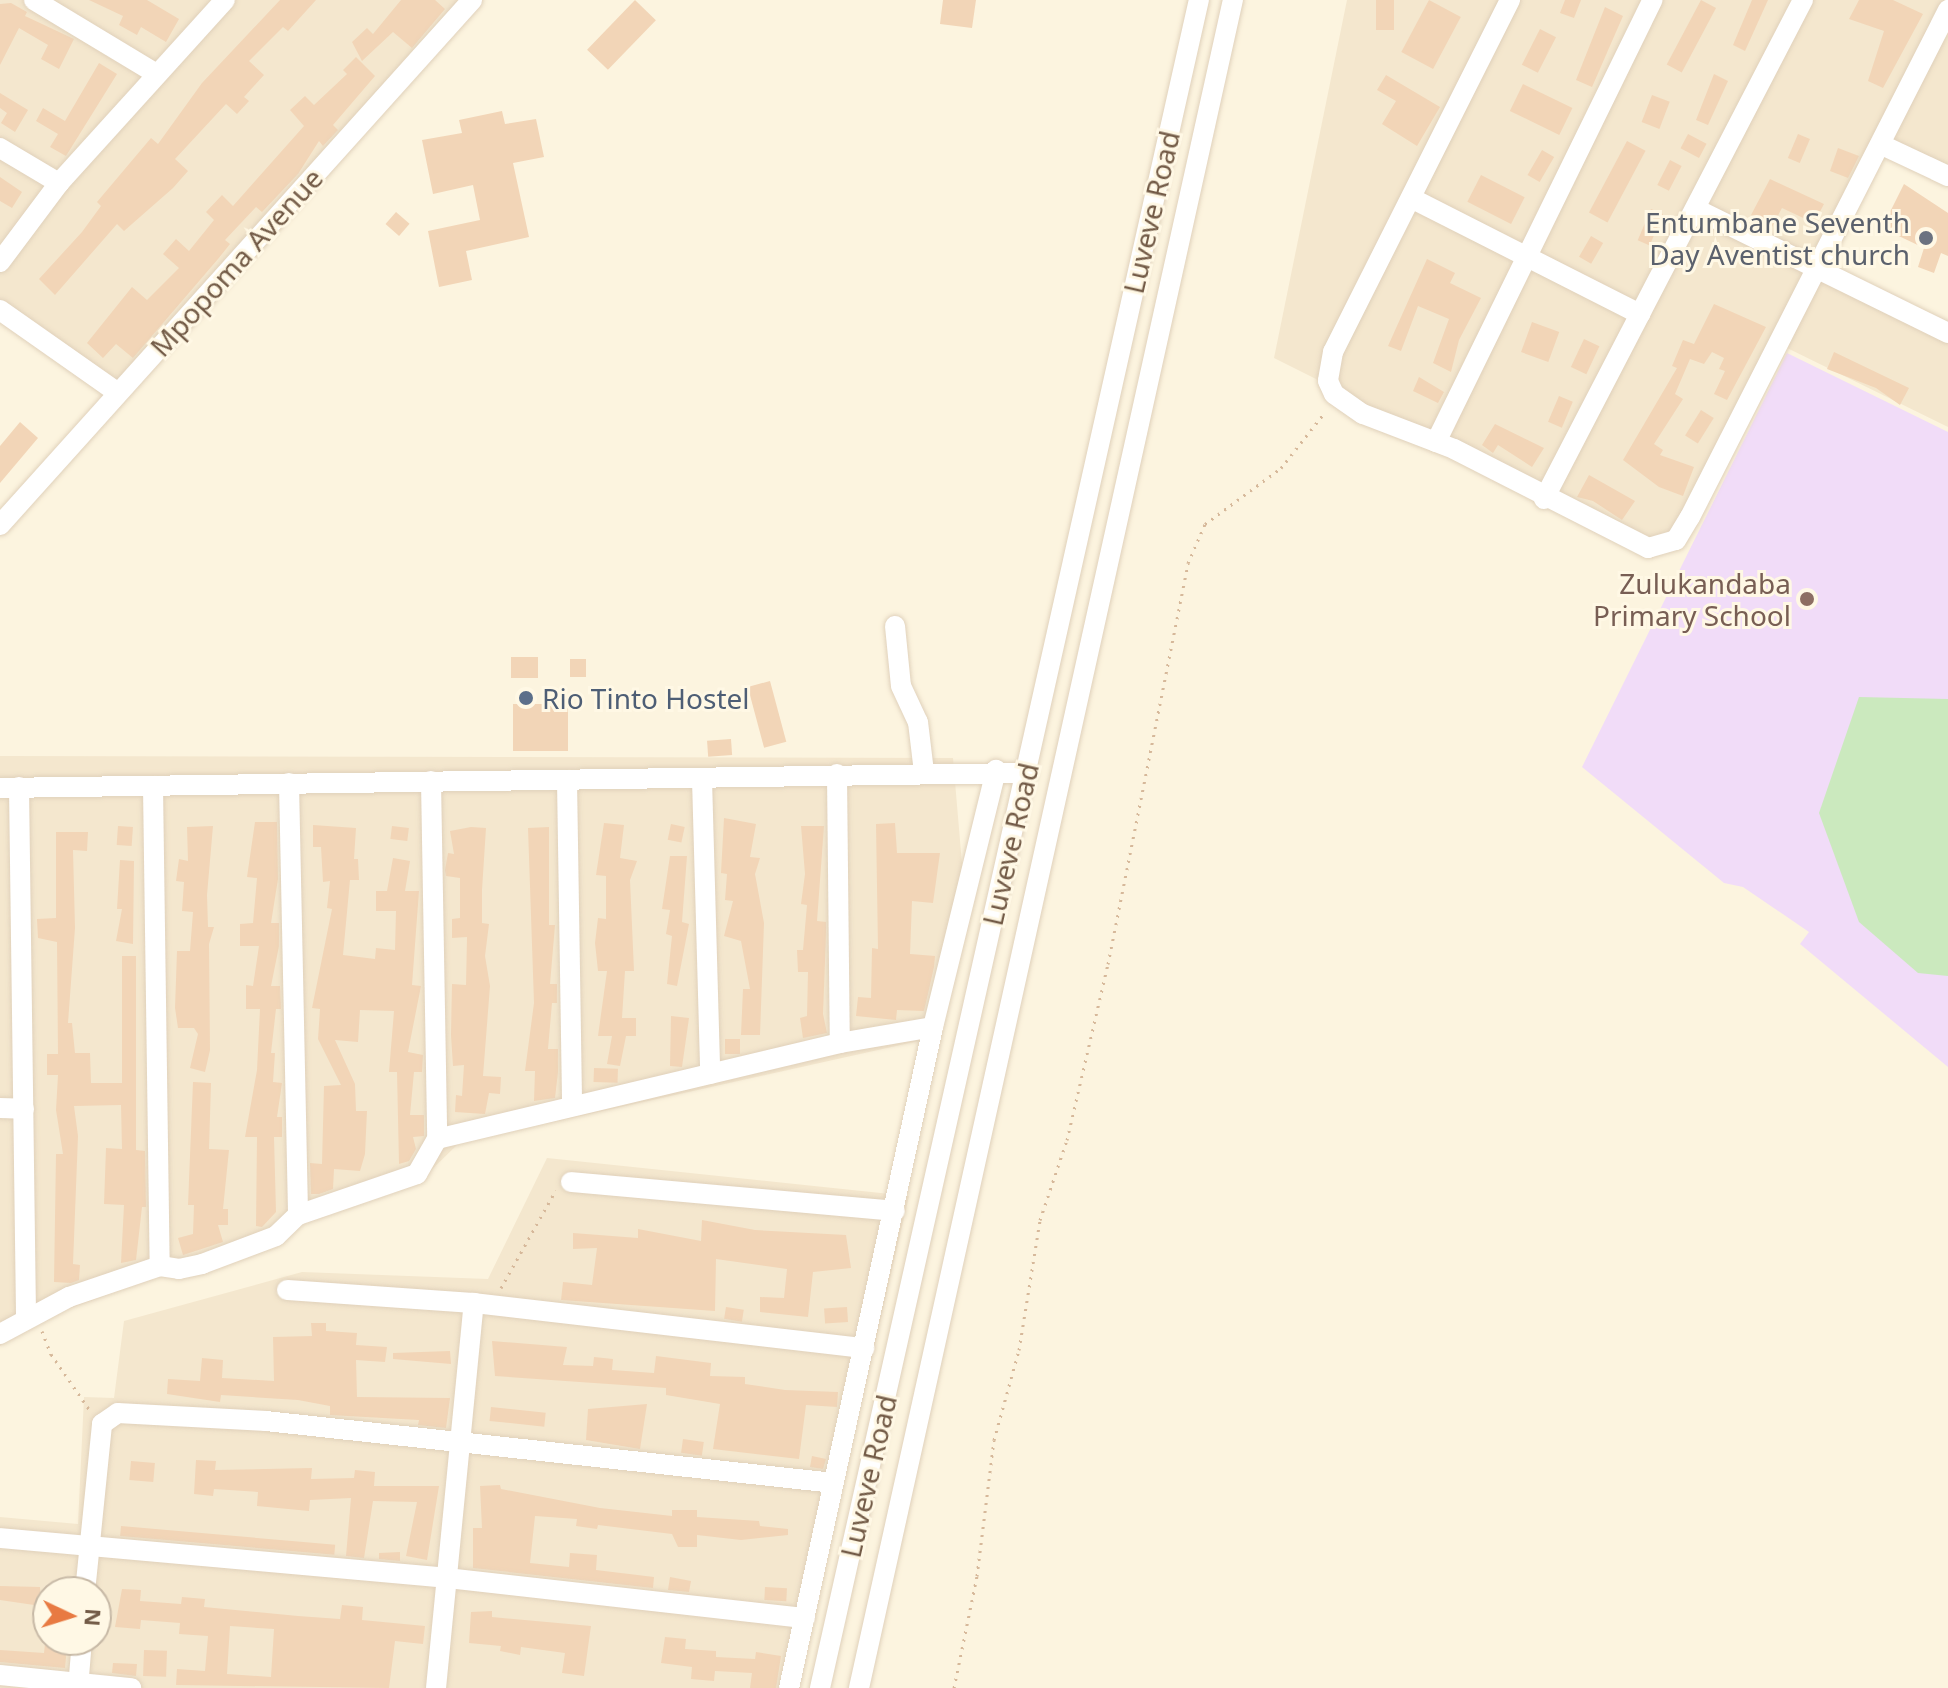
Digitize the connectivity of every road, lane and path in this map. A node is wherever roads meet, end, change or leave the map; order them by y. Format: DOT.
graph roads {
  1 [pos="34,0"];
  2 [pos="225,0"];
  3 [pos="472,0"];
  4 [pos="1199,0"];
  5 [pos="1233,0"];
  6 [pos="1510,0"];
  7 [pos="1653,0"];
  8 [pos="1803,0"];
  9 [pos="1948,10"];
  10 [pos="155,73"];
  11 [pos="1882,145"];
  12 [pos="0,148"];
  13 [pos="1948,176"];
  14 [pos="59,183"];
  15 [pos="1411,198"];
  16 [pos="1696,209"];
  17 [pos="1524,258"];
  18 [pos="0,262"];
  19 [pos="1821,267"];
  20 [pos="0,310"];
  21 [pos="1640,314"];
  22 [pos="1948,333"];
  23 [pos="118,393"];
  24 [pos="1334,394"];
  25 [pos="1436,442"];
  26 [pos="1544,499"];
  27 [pos="0,525"];
  28 [pos="895,626"];
  29 [pos="996,770"];
  30 [pos="924,772"];
  31 [pos="1027,773"];
  32 [pos="837,774"];
  33 [pos="702,779"];
  34 [pos="567,780"];
  35 [pos="431,781"];
  36 [pos="289,783"];
  37 [pos="153,786"];
  38 [pos="9,787"];
  39 [pos="933,1027"];
  40 [pos="840,1043"];
  41 [pos="710,1074"];
  42 [pos="572,1106"];
  43 [pos="0,1108"];
  44 [pos="24,1109"];
  45 [pos="437,1139"];
  46 [pos="571,1182"];
  47 [pos="895,1211"];
  48 [pos="298,1215"];
  49 [pos="160,1266"];
  50 [pos="287,1290"];
  51 [pos="483,1304"];
  52 [pos="32,1314"];
  53 [pos="0,1334"];
  54 [pos="864,1348"];
  55 [pos="102,1424"];
  56 [pos="460,1441"];
  57 [pos="834,1483"];
  58 [pos="0,1538"];
  59 [pos="88,1545"];
  60 [pos="86,1576"];
  61 [pos="447,1578"];
  62 [pos="805,1618"];
  63 [pos="81,1656"];
  64 [pos="0,1675"];
  65 [pos="78,1686"];
  66 [pos="131,1688"];
  67 [pos="436,1688"];
  68 [pos="789,1688"];
  69 [pos="820,1688"];
  70 [pos="859,1688"];
  71 [pos="954,1688"];
  1 -- 10 [label="street"];
  2 -- 10 [label="street"];
  3 -- 23 [label="street, Mpopoma Avenue"];
  4 -- 31 [label="street, Luveve Road"];
  5 -- 70 [label="street, Luveve Road"];
  6 -- 15 [label="street"];
  7 -- 17 [label="street"];
  8 -- 16 [label="street"];
  9 -- 11 [label="street"];
  10 -- 14 [label="street"];
  11 -- 13 [label="street"];
  11 -- 19 [label="street"];
  12 -- 14 [label="street"];
  14 -- 18 [label="street"];
  15 -- 17 [label="street"];
  15 -- 24 [label="street"];
  16 -- 19 [label="street"];
  16 -- 21 [label="street"];
  17 -- 21 [label="street"];
  17 -- 25 [label="street"];
  19 -- 22 [label="street"];
  19 -- 26 [label="street"];
  20 -- 23 [label="street"];
  21 -- 26 [label="street"];
  23 -- 27 [label="street, Mpopoma Avenue"];
  24 -- 25 [label="street"];
  24 -- 71 [label="path"];
  25 -- 26 [label="street"];
  28 -- 30 [label="street"];
  29 -- 30 [label="street"];
  29 -- 31 [label="street"];
  29 -- 39 [label="street"];
  30 -- 32 [label="street"];
  31 -- 69 [label="street, Luveve Road"];
  32 -- 33 [label="street"];
  32 -- 40 [label="street"];
  33 -- 34 [label="street"];
  33 -- 41 [label="street"];
  34 -- 35 [label="street"];
  34 -- 42 [label="street"];
  35 -- 36 [label="street"];
  35 -- 45 [label="street"];
  36 -- 37 [label="street"];
  36 -- 48 [label="street"];
  37 -- 38 [label="street"];
  37 -- 49 [label="street"];
  38 -- 44 [label="street"];
  39 -- 40 [label="street"];
  39 -- 47 [label="street"];
  40 -- 41 [label="street"];
  41 -- 42 [label="street"];
  42 -- 45 [label="street"];
  43 -- 44 [label="street"];
  44 -- 52 [label="street"];
  45 -- 48 [label="street"];
  46 -- 47 [label="street"];
  46 -- 51 [label="path"];
  47 -- 54 [label="street"];
  48 -- 49 [label="street"];
  49 -- 52 [label="street"];
  50 -- 51 [label="street"];
  51 -- 54 [label="street"];
  51 -- 56 [label="street"];
  52 -- 53 [label="street"];
  52 -- 55 [label="path"];
  54 -- 57 [label="street"];
  55 -- 56 [label="street"];
  55 -- 59 [label="street"];
  56 -- 57 [label="street"];
  56 -- 61 [label="street"];
  57 -- 62 [label="street"];
  58 -- 59 [label="street"];
  59 -- 60 [label="street"];
  59 -- 61 [label="street"];
  61 -- 62 [label="street"];
  61 -- 67 [label="street"];
  62 -- 68 [label="street"];
  63 -- 65 [label="street"];
  64 -- 65 [label="street"];
  65 -- 66 [label="street"];
}
